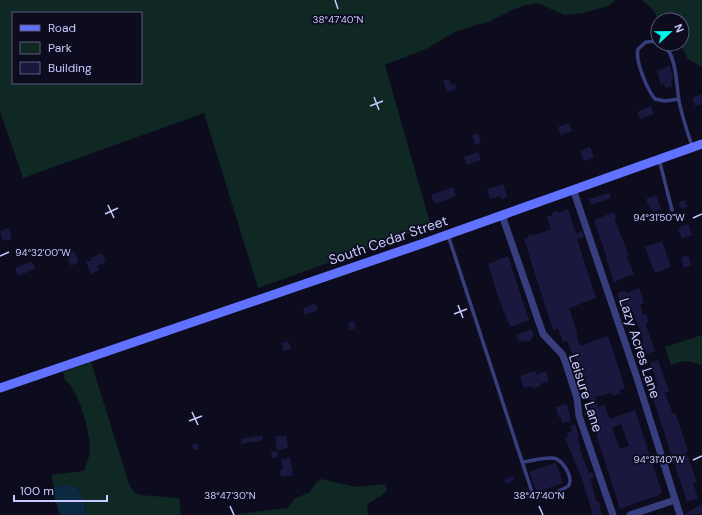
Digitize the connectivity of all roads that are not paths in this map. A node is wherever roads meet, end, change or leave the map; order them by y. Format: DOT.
graph roads {
  1 [pos="650,42"];
  2 [pos="669,52"];
  3 [pos="679,99"];
  4 [pos="702,144"];
  5 [pos="692,147"];
  6 [pos="659,158"];
  7 [pos="573,189"];
  8 [pos="672,210"];
  9 [pos="502,215"];
  10 [pos="448,234"];
  11 [pos="0,388"];
  12 [pos="522,462"];
  13 [pos="675,500"];
  14 [pos="613,515"];
  15 [pos="630,515"];
  16 [pos="680,515"];
  1 -- 3 [label="lane"];
  2 -- 3 [label="lane"];
  3 -- 5 [label="lane"];
  4 -- 5 [label="main road, South Cedar Street"];
  5 -- 6 [label="main road, South Cedar Street"];
  6 -- 7 [label="main road, South Cedar Street"];
  6 -- 8 [label="lane"];
  7 -- 9 [label="main road, South Cedar Street"];
  7 -- 13 [label="street, Lazy Acres Lane"];
  9 -- 10 [label="main road, South Cedar Street"];
  9 -- 14 [label="street, Leisure Lane"];
  10 -- 11 [label="main road, South Cedar Street"];
  10 -- 12 [label="lane"];
  12 -- 12 [label="lane"];
  13 -- 15 [label="street"];
  13 -- 16 [label="street, Lazy Acres Lane"];
}
